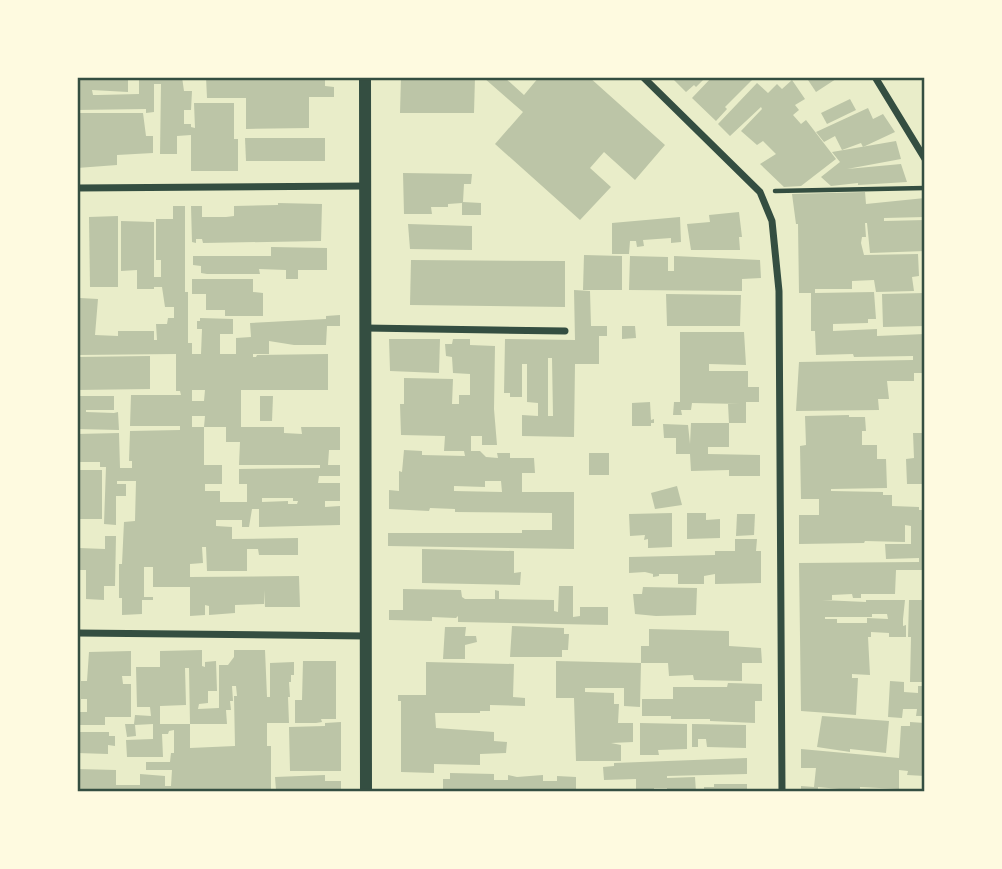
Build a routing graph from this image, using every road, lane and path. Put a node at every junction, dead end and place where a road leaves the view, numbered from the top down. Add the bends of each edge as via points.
1 (365, 77) edge
2 (643, 77) edge
3 (875, 77) edge
4 (925, 159) edge
5 (366, 186) junction
6 (77, 188) edge
7 (925, 188) edge
8 (760, 192) junction
9 (365, 328) junction
10 (565, 331) dead end
11 (77, 634) edge
12 (367, 636) junction
13 (366, 792) edge
14 (782, 792) edge

1 - 5 street
2 - 8 street
3 - 4 street
5 - 6 street
5 - 9 street
7 - 8 path
8 - 14 street via 772,221 779,291
9 - 10 street
9 - 12 street
11 - 12 street
12 - 13 street

